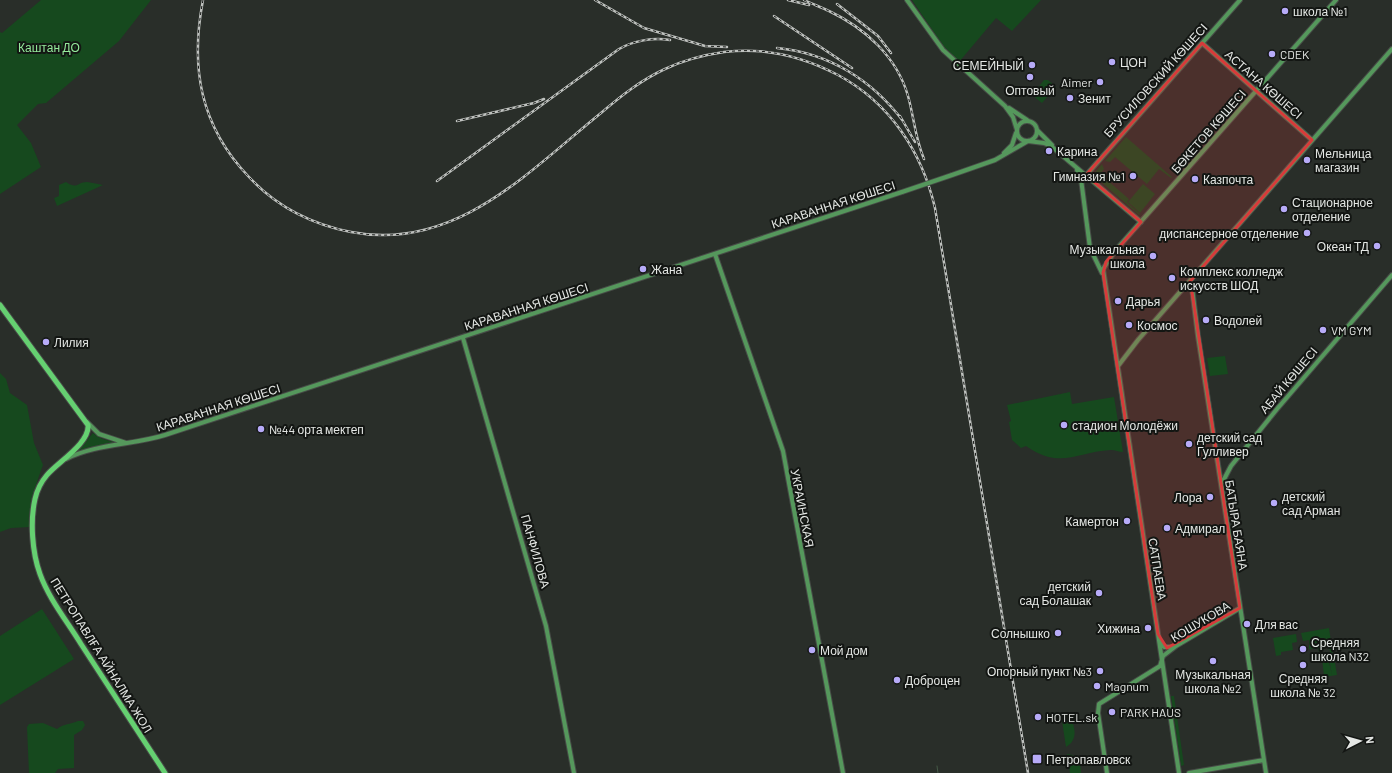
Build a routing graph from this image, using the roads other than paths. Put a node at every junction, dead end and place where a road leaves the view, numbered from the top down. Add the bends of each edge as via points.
1 (907, 0) edge
2 (1240, 0) edge
3 (1336, 0) edge
4 (1202, 43) junction
5 (1392, 49) edge
6 (1256, 91) junction
7 (1006, 106) junction
8 (1029, 120) junction
9 (1016, 130) junction
10 (1037, 130) junction
11 (1312, 140) junction
12 (1028, 141) junction
13 (995, 160) junction
14 (1072, 164) junction
15 (1086, 174) junction
16 (1092, 179) junction
17 (1082, 180) junction
18 (1141, 222) junction
19 (715, 254) junction
20 (1092, 255) junction
21 (1106, 262) junction
22 (1392, 275) edge
23 (1103, 277) junction
24 (1191, 280) junction
25 (1182, 290) junction
26 (1192, 292) junction
27 (0, 305) edge
28 (463, 338) junction
29 (1118, 368) junction
30 (86, 420) junction
31 (128, 444) junction
32 (60, 462) junction
33 (1218, 463) junction
34 (1232, 466) junction
35 (1221, 485) junction
36 (1240, 608) junction
37 (1234, 613) junction
38 (1241, 616) junction
39 (1158, 634) junction
40 (1176, 646) junction
41 (1159, 648) junction
42 (1168, 651) junction
43 (1162, 663) junction
44 (1264, 760) junction
45 (165, 773) edge
46 (574, 773) edge
47 (843, 773) edge
48 (1107, 773) edge
49 (1179, 773) edge
50 (1189, 773) edge
51 (1266, 773) edge

1 - 7 street via 942,50
2 - 4 street, БРУСИЛОВСКИЙ КӨШЕСІ
3 - 6 street, БӨКЕТОВ КӨШЕСІ
4 - 6 street, АСТАНА КӨШЕСІ
4 - 15 street, БРУСИЛОВСКИЙ КӨШЕСІ
5 - 11 street
6 - 11 street, АСТАНА КӨШЕСІ
6 - 18 street, БӨКЕТОВ КӨШЕСІ
7 - 8 street
7 - 9 street via 1013,117
8 - 9 street via 1022,122
8 - 10 street via 1034,123
9 - 12 street via 1019,138
9 - 13 street, КАРАВАННАЯ КӨШЕСІ via 1012,145
10 - 12 street via 1035,137
10 - 15 street
11 - 24 street
12 - 13 street, КАРАВАННАЯ КӨШЕСІ
12 - 14 street via 1049,145
13 - 19 street, КАРАВАННАЯ КӨШЕСІ, bridge
14 - 15 street
14 - 17 street
15 - 16 street
15 - 17 street, БРУСИЛОВСКИЙ КӨШЕСІ
16 - 17 street
16 - 18 street
17 - 20 street
18 - 21 street, БӨКЕТОВ КӨШЕСІ
19 - 28 street, КАРАВАННАЯ КӨШЕСІ
19 - 47 street, УКРАИНСКАЯ via 782,451
20 - 21 street via 1099,262
20 - 23 street
21 - 23 street, БӨКЕТОВ КӨШЕСІ
22 - 34 street, АБАЙ КӨШЕСІ via 1310,369
23 - 29 street, САТПАЕВА
24 - 25 street
24 - 26 street, БАТЫРА БАЯНА
25 - 26 street via 1188,288
25 - 29 street via 1123,357
26 - 33 street, БАТЫРА БАЯНА
27 - 30 highway
28 - 31 street, КАРАВАННАЯ КӨШЕСІ via 145,442
28 - 46 street, ПАНФИЛОВА via 546,626
29 - 39 street, САТПАЕВА
30 - 31 street via 101,435
30 - 32 highway, ПЕТРОПАВЛҒА АЙНАЛМА ЖОЛ via 89,427 86,436
31 - 32 street, КАРАВАННАЯ КӨШЕСІ via 78,454
32 - 45 highway, ПЕТРОПАВЛҒА АЙНАЛМА ЖОЛ via 42,480 35,499 34,544 39,573 56,604
33 - 34 street via 1222,469
33 - 35 street, БАТЫРА БАЯНА
34 - 35 street, АБАЙ КӨШЕСІ
35 - 36 street, БАТЫРА БАЯНА
36 - 37 street, КОШУКОВА
36 - 38 street, БАТЫРА БАЯНА
37 - 38 street via 1239,612
37 - 40 street, КОШУКОВА
38 - 44 street, БАТЫРА БАЯНА
39 - 40 street via 1164,647
39 - 41 street, САТПАЕВА
40 - 42 street, КОШУКОВА
41 - 42 street via 1162,652
41 - 43 street, САТПАЕВА
42 - 43 street, КОШУКОВА
43 - 48 street, КОШУКОВА via 1118,694 1101,702 1097,708
43 - 49 street, САТПАЕВА
44 - 50 street
44 - 51 street, БАТЫРА БАЯНА

